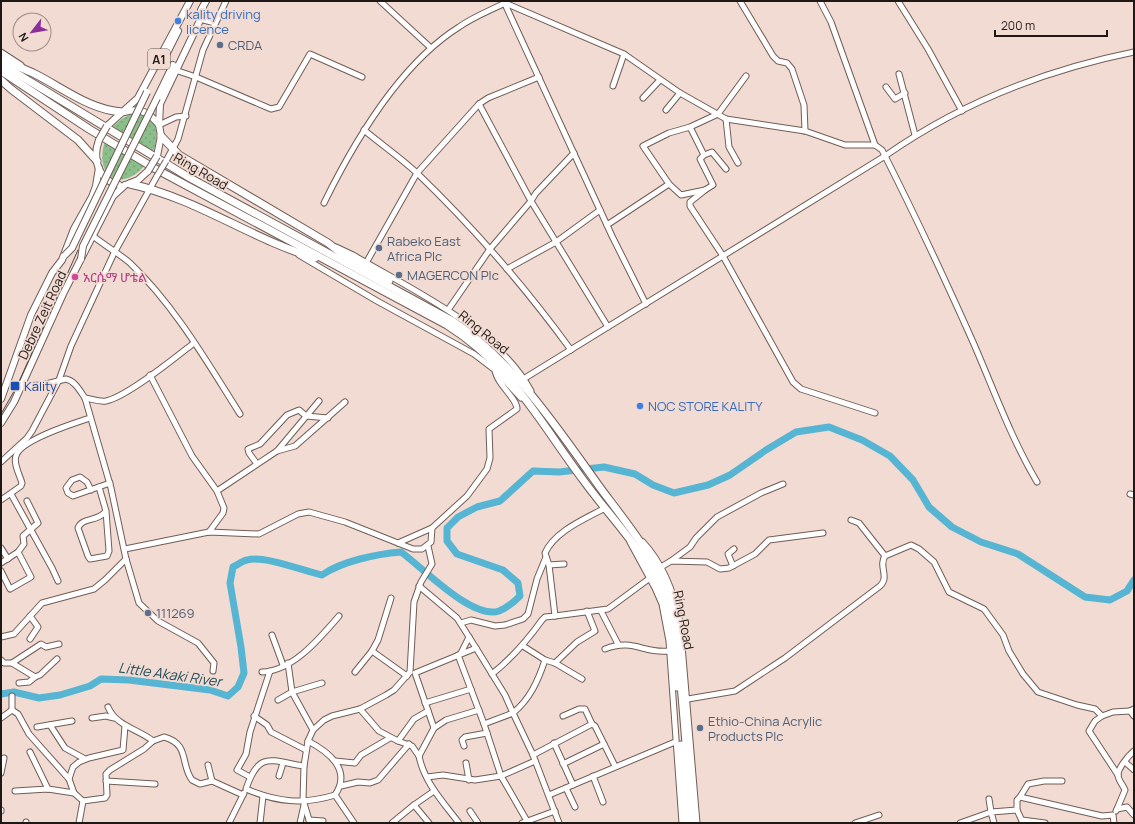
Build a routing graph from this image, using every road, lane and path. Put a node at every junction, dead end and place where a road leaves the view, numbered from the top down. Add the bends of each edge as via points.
1 (191, 1) edge
2 (226, 1) edge
3 (740, 1) edge
4 (820, 1) edge
5 (898, 1) edge
6 (383, 2) edge
7 (504, 2) edge
8 (204, 4) edge
9 (200, 19) junction
10 (215, 23) junction
11 (431, 48) junction
12 (1, 52) edge
13 (1134, 52) edge
14 (624, 54) junction
15 (1, 59) edge
16 (1, 64) edge
17 (175, 70) junction
18 (1, 71) edge
19 (35, 74) junction
20 (899, 74) dead end
21 (539, 76) junction
22 (746, 76) dead end
23 (196, 77) junction
24 (362, 77) dead end
25 (1, 80) edge
26 (660, 80) junction
27 (1, 83) edge
28 (613, 86) dead end
29 (886, 86) dead end
30 (11, 90) junction
31 (680, 93) junction
32 (905, 93) junction
33 (643, 98) dead end
34 (479, 104) junction
35 (666, 110) dead end
36 (962, 111) junction
37 (122, 112) junction
38 (718, 114) junction
39 (186, 116) junction
40 (726, 119) junction
41 (159, 125) junction
42 (690, 128) junction
43 (364, 130) junction
44 (805, 131) junction
45 (915, 135) junction
46 (161, 136) junction
47 (875, 145) junction
48 (172, 150) junction
49 (574, 153) junction
50 (704, 155) junction
51 (885, 156) junction
52 (738, 163) dead end
53 (98, 165) junction
54 (726, 168) dead end
55 (417, 173) junction
56 (127, 184) junction
57 (668, 184) junction
58 (150, 188) junction
59 (705, 190) junction
60 (531, 201) junction
61 (324, 204) dead end
62 (600, 210) junction
63 (607, 225) junction
64 (93, 236) junction
65 (556, 242) junction
66 (328, 243) junction
67 (490, 249) junction
68 (291, 250) junction
69 (114, 253) junction
70 (64, 256) junction
71 (723, 256) junction
72 (81, 259) junction
73 (329, 262) junction
74 (366, 262) junction
75 (507, 269) junction
76 (417, 301) junction
77 (646, 304) junction
78 (448, 310) junction
79 (608, 327) junction
80 (194, 343) junction
81 (571, 350) junction
82 (495, 370) junction
83 (150, 375) junction
84 (525, 378) junction
85 (59, 380) junction
86 (22, 386) junction
87 (85, 398) junction
88 (1, 399) edge
89 (319, 401) dead end
90 (345, 402) dead end
91 (536, 408) junction
92 (875, 412) dead end
93 (240, 414) dead end
94 (306, 416) junction
95 (90, 418) junction
96 (328, 418) junction
97 (1, 423) edge
98 (27, 438) junction
99 (34, 439) junction
100 (277, 451) junction
101 (1, 462) edge
102 (257, 464) junction
103 (1037, 482) dead end
104 (110, 483) junction
105 (783, 484) dead end
106 (99, 487) junction
107 (91, 490) junction
108 (217, 491) junction
109 (11, 494) junction
110 (1, 500) edge
111 (27, 501) dead end
112 (605, 508) junction
113 (106, 512) junction
114 (850, 520) dead end
115 (432, 528) junction
116 (31, 530) junction
117 (209, 532) junction
118 (823, 533) dead end
119 (631, 536) junction
120 (398, 543) junction
121 (428, 546) junction
122 (1, 548) edge
123 (125, 549) junction
124 (734, 549) dead end
125 (18, 552) junction
126 (885, 556) junction
127 (546, 558) junction
128 (126, 559) junction
129 (8, 560) junction
130 (671, 561) junction
131 (1, 563) edge
132 (564, 564) dead end
133 (549, 565) junction
134 (733, 566) junction
135 (662, 567) junction
136 (1, 570) edge
137 (650, 578) junction
138 (58, 581) dead end
139 (419, 586) junction
140 (390, 598) dead end
141 (587, 610) junction
142 (601, 611) junction
143 (30, 616) junction
144 (339, 616) dead end
145 (554, 616) junction
146 (461, 623) junction
147 (272, 634) dead end
148 (1, 638) edge
149 (469, 638) junction
150 (30, 639) dead end
151 (59, 644) dead end
152 (618, 644) junction
153 (523, 646) junction
154 (476, 648) junction
155 (605, 649) dead end
156 (372, 651) junction
157 (669, 651) junction
158 (459, 654) junction
159 (57, 659) dead end
160 (1, 660) edge
161 (545, 660) junction
162 (12, 663) junction
163 (555, 663) junction
164 (286, 664) junction
165 (213, 671) dead end
166 (262, 672) dead end
167 (270, 672) junction
168 (355, 672) dead end
169 (411, 674) junction
170 (492, 674) junction
171 (35, 677) junction
172 (582, 680) dead end
173 (322, 682) dead end
174 (19, 683) dead end
175 (471, 689) junction
176 (292, 692) junction
177 (12, 696) dead end
178 (688, 699) junction
179 (278, 700) dead end
180 (425, 703) junction
181 (108, 707) dead end
182 (360, 709) junction
183 (12, 710) junction
184 (479, 710) junction
185 (1132, 710) edge
186 (428, 711) junction
187 (513, 713) junction
188 (254, 716) junction
189 (563, 716) dead end
190 (1102, 716) junction
191 (1134, 716) edge
192 (1, 718) edge
193 (92, 718) dead end
194 (114, 718) junction
195 (72, 721) dead end
196 (484, 724) junction
197 (592, 724) junction
198 (50, 725) junction
199 (125, 726) junction
200 (37, 727) dead end
201 (434, 728) junction
202 (313, 730) junction
203 (487, 733) junction
204 (390, 738) junction
205 (153, 741) junction
206 (308, 741) junction
207 (398, 741) junction
208 (675, 742) junction
209 (554, 743) junction
210 (409, 744) junction
211 (604, 744) junction
212 (464, 746) dead end
213 (306, 750) junction
214 (1134, 751) edge
215 (30, 752) dead end
216 (533, 755) junction
217 (419, 756) junction
218 (4, 758) dead end
219 (85, 759) junction
220 (335, 761) junction
221 (535, 761) junction
222 (1125, 762) junction
223 (283, 763) junction
224 (466, 763) dead end
225 (564, 764) junction
226 (208, 765) dead end
227 (304, 766) junction
228 (615, 766) junction
229 (1134, 770) edge
230 (1, 773) edge
231 (1118, 775) junction
232 (279, 776) dead end
233 (501, 776) junction
234 (593, 776) junction
235 (250, 777) junction
236 (427, 777) junction
237 (69, 779) junction
238 (469, 780) junction
239 (106, 781) junction
240 (212, 781) junction
241 (1062, 782) dead end
242 (155, 784) dead end
243 (573, 785) junction
244 (341, 786) junction
245 (566, 788) junction
246 (48, 789) junction
247 (246, 789) junction
248 (434, 790) junction
249 (15, 791) dead end
250 (74, 792) junction
251 (243, 795) junction
252 (335, 795) junction
253 (549, 795) junction
254 (263, 796) junction
255 (1020, 797) junction
256 (989, 799) dead end
257 (83, 801) junction
258 (603, 802) dead end
259 (304, 803) junction
260 (414, 805) junction
261 (575, 806) dead end
262 (1117, 809) junction
263 (1017, 810) junction
264 (470, 811) dead end
265 (555, 811) junction
266 (991, 812) junction
267 (879, 814) dead end
268 (1113, 815) junction
269 (1134, 815) edge
270 (323, 821) dead end
271 (1022, 821) edge
272 (309, 822) edge
273 (524, 822) edge
274 (859, 822) edge
275 (79, 823) edge
276 (229, 823) edge
277 (260, 823) edge
278 (300, 823) edge
279 (354, 823) edge
280 (392, 823) edge
281 (429, 823) edge
282 (459, 823) edge
283 (478, 823) edge
284 (559, 823) edge
285 (682, 823) edge
286 (687, 823) edge
287 (692, 823) edge
288 (697, 823) edge
289 (962, 823) edge
290 (994, 823) edge
291 (1045, 823) edge
292 (1114, 823) edge

1 - 37 main road, A1 via 143,90
1 - 70 main road, bridge via 72,248
2 - 10 street
3 - 44 street via 773,56 778,61 787,63 792,69 804,105
4 - 47 street via 831,22
5 - 36 street
6 - 11 street
7 - 11 street via 458,27
7 - 14 street
7 - 21 street
8 - 9 main road, A1
8 - 72 main road, bridge via 83,246
9 - 10 street
9 - 17 main road, A1
10 - 23 street via 203,50
11 - 43 street via 411,69
12 - 19 street
13 - 36 street via 1068,68 1018,86
14 - 26 street
14 - 28 street
15 - 19 highway
16 - 76 highway, Ring Road via 190,178
17 - 23 street
17 - 41 main road, A1 via 160,104
18 - 73 highway, Ring Road via 154,168
19 - 37 highway via 95,106 111,112
20 - 32 street
21 - 34 street
21 - 49 street
22 - 38 street
23 - 24 street via 271,110 279,107 310,54
23 - 39 street
25 - 30 highway
26 - 31 street
26 - 33 street
27 - 30 street
29 - 32 street via 895,99
30 - 53 highway via 78,140
31 - 35 street
31 - 38 street
32 - 45 street
34 - 55 street
34 - 60 street
36 - 45 street
37 - 41 main road via 144,111
37 - 53 main road, A1, bridge via 107,126 99,140
38 - 40 street
38 - 42 street
39 - 41 street
39 - 48 street
40 - 44 street
40 - 52 street via 729,147
41 - 46 main road, A1
42 - 50 street
42 - 57 street via 669,134 642,147
43 - 55 street
43 - 61 street
44 - 47 street via 846,144
45 - 51 street
46 - 48 highway
46 - 56 main road, A1, bridge via 157,156 148,171
47 - 51 street
48 - 58 street, bridge
48 - 66 highway
49 - 60 street
49 - 62 street
50 - 54 street via 712,152
50 - 59 street via 700,159 713,185
51 - 71 street
51 - 103 street via 955,301 1018,450
53 - 56 main road via 104,178 110,182
53 - 70 main road via 96,186 74,229
55 - 67 street
55 - 74 street
56 - 58 highway
56 - 64 main road via 113,196
57 - 59 street via 681,195
57 - 63 street
58 - 68 highway
58 - 69 street
59 - 71 street via 690,202 690,206
60 - 65 street
60 - 67 street
62 - 63 street
62 - 65 street
63 - 77 street
64 - 69 street
64 - 72 main road
65 - 75 street
65 - 79 street
66 - 74 street
66 - 76 highway
67 - 75 street
67 - 78 street
68 - 73 highway
68 - 82 street via 377,301 461,346
69 - 80 street via 128,262 147,281
69 - 85 street via 71,346
70 - 88 main road, Debre Zeit Road via 52,273 31,315
71 - 77 street
71 - 92 street via 797,386
72 - 86 main road, Debre Zeit Road
73 - 91 highway, Ring Road via 463,335 506,373
74 - 78 street
75 - 81 street via 546,315
76 - 91 highway, Ring Road via 451,320 480,341 510,369
77 - 79 street
78 - 84 street via 495,346
79 - 81 street
80 - 83 street
80 - 93 street
81 - 84 street
82 - 91 street
82 - 115 street via 498,381 518,409 489,429 490,458 487,469 467,496
83 - 87 street via 132,388 106,401
83 - 108 street via 192,456
84 - 91 street
85 - 86 street via 42,385
85 - 87 street via 70,380
85 - 98 street
86 - 97 main road, Debre Zeit Road
87 - 95 street
89 - 94 street
90 - 96 street
91 - 112 highway, Ring Road via 568,459
91 - 119 highway, Ring Road via 592,476
94 - 96 street
94 - 100 street
94 - 102 street via 303,411 296,410 275,426 260,444 248,449
95 - 99 street
95 - 104 street
96 - 100 street via 295,446
98 - 99 street
98 - 101 street
99 - 109 street via 17,452 15,457 22,483
100 - 102 street
102 - 108 street
104 - 106 street
104 - 123 street
105 - 130 street via 761,492 717,517 690,547
106 - 107 street
106 - 113 street
107 - 107 street via 73,496 66,488 72,480 80,477 87,482
108 - 117 street via 224,511
109 - 110 street
109 - 116 street
111 - 116 street via 38,520 38,526
112 - 119 highway, Ring Road
112 - 127 street via 562,533 547,549
113 - 113 street via 109,554 90,558 79,525 102,517
114 - 126 street via 859,523
115 - 120 street
115 - 121 street via 431,542
116 - 125 street via 23,536 24,544
116 - 138 street
117 - 120 street via 259,534 298,514 309,512 345,522
117 - 123 street
118 - 134 street via 769,540 755,554
119 - 135 street via 649,548
119 - 137 street
119 - 286 highway, Ring Road via 655,578 666,604 672,635
119 - 287 highway, Ring Road via 665,584 673,612 677,631
120 - 121 street via 418,550
121 - 139 street via 432,564
122 - 129 street
123 - 128 street
124 - 134 street via 728,554
125 - 129 street
125 - 136 street via 30,578 10,589
126 - 178 street via 885,580 880,586 785,658 735,691
126 - 190 street via 911,545 919,549 934,562 949,592 984,609 1002,635 1023,674 1038,692 1077,706 1095,709
127 - 133 street
127 - 146 street via 537,579 528,614 523,619 495,626 471,620
128 - 143 street via 94,589 46,602
128 - 165 street via 139,603 158,621 198,643 214,663
129 - 131 street
130 - 134 street via 707,562 720,568
130 - 135 street
132 - 133 street
133 - 145 street
135 - 178 street via 672,589 680,622
137 - 142 street via 623,600
137 - 157 street via 662,604
139 - 146 street
139 - 169 street via 414,602
140 - 156 street
141 - 142 street
141 - 145 street
141 - 163 street via 595,631 577,642
142 - 152 street
143 - 148 street via 14,634
143 - 150 street via 38,625
144 - 164 street via 300,657
145 - 153 street via 545,617
146 - 149 street
147 - 164 street
149 - 154 street
149 - 158 street
151 - 162 street via 47,647 41,644
152 - 155 street
152 - 157 street
153 - 161 street
153 - 170 street
154 - 158 street
154 - 170 street
156 - 168 street
156 - 169 street
157 - 208 street
158 - 169 street
158 - 175 street
159 - 171 street
160 - 162 street via 4,663
161 - 163 street
161 - 187 street via 536,685 523,705
162 - 171 street
163 - 172 street
164 - 167 street
164 - 176 street
166 - 167 street
167 - 188 street
169 - 180 street
169 - 182 street via 394,690
170 - 187 street
171 - 174 street via 29,682
173 - 176 street
175 - 180 street
175 - 184 street
176 - 179 street
176 - 202 street
177 - 183 street
178 - 288 street
180 - 186 street
181 - 194 street
182 - 202 street via 327,718
182 - 204 street via 371,724
183 - 192 street
183 - 237 street via 18,714 29,734
184 - 196 street
184 - 201 street via 446,720
185 - 190 street
185 - 191 street
186 - 201 street
186 - 207 street via 414,719
187 - 196 street
187 - 216 street
188 - 213 street via 267,725 270,732
188 - 235 street via 247,751 237,770
189 - 197 street via 585,709
190 - 231 street via 1095,721 1089,731
193 - 194 street
194 - 199 street
195 - 198 street
196 - 203 street
197 - 209 street
197 - 211 street
198 - 200 street
198 - 219 street via 65,748
199 - 205 street via 143,733
199 - 219 street via 123,750
201 - 217 street
202 - 206 street
203 - 212 street via 465,737 462,740
203 - 233 street
204 - 207 street
204 - 220 street via 361,754 355,763
205 - 239 street via 110,770 106,774
205 - 240 street via 164,737 175,741 183,753 192,780 200,784
206 - 213 street
206 - 220 street
207 - 210 street
208 - 228 street
208 - 285 street
209 - 216 street
209 - 225 street
210 - 217 street via 415,748
210 - 244 street via 378,780
211 - 225 street
211 - 228 street
213 - 227 street
214 - 222 street
215 - 246 street
216 - 221 street
217 - 236 street
218 - 230 street
219 - 237 street via 73,767
220 - 244 street via 341,771
221 - 233 street
221 - 253 street
222 - 229 street
222 - 231 street
223 - 227 street
223 - 232 street
223 - 235 street via 271,759 264,761 256,767
224 - 238 street
225 - 243 street
226 - 240 street
227 - 259 street
228 - 234 street
231 - 262 street via 1125,790
233 - 238 street
233 - 273 street
234 - 243 street
234 - 258 street
235 - 247 street
236 - 238 street via 444,775
236 - 248 street
237 - 250 street
239 - 242 street
239 - 257 street via 108,795 105,798
240 - 251 street
241 - 255 street via 1044,781 1028,784
243 - 245 street
244 - 252 street
245 - 253 street
245 - 261 street
246 - 249 street
246 - 250 street
247 - 251 street
247 - 254 street
248 - 260 street
248 - 282 street
250 - 257 street
251 - 276 street
252 - 259 street
252 - 279 street
253 - 265 street
254 - 259 street via 279,801
254 - 277 street
255 - 263 street via 1017,800
255 - 268 street via 1102,816
256 - 266 street
257 - 275 street
259 - 272 street
259 - 278 street
260 - 280 street
260 - 281 street
262 - 268 street
262 - 269 street via 1127,807
263 - 266 street
263 - 271 street
264 - 283 street
265 - 273 street
265 - 284 street
266 - 289 street
266 - 290 street
267 - 274 street
268 - 292 street
270 - 272 street
271 - 291 street

